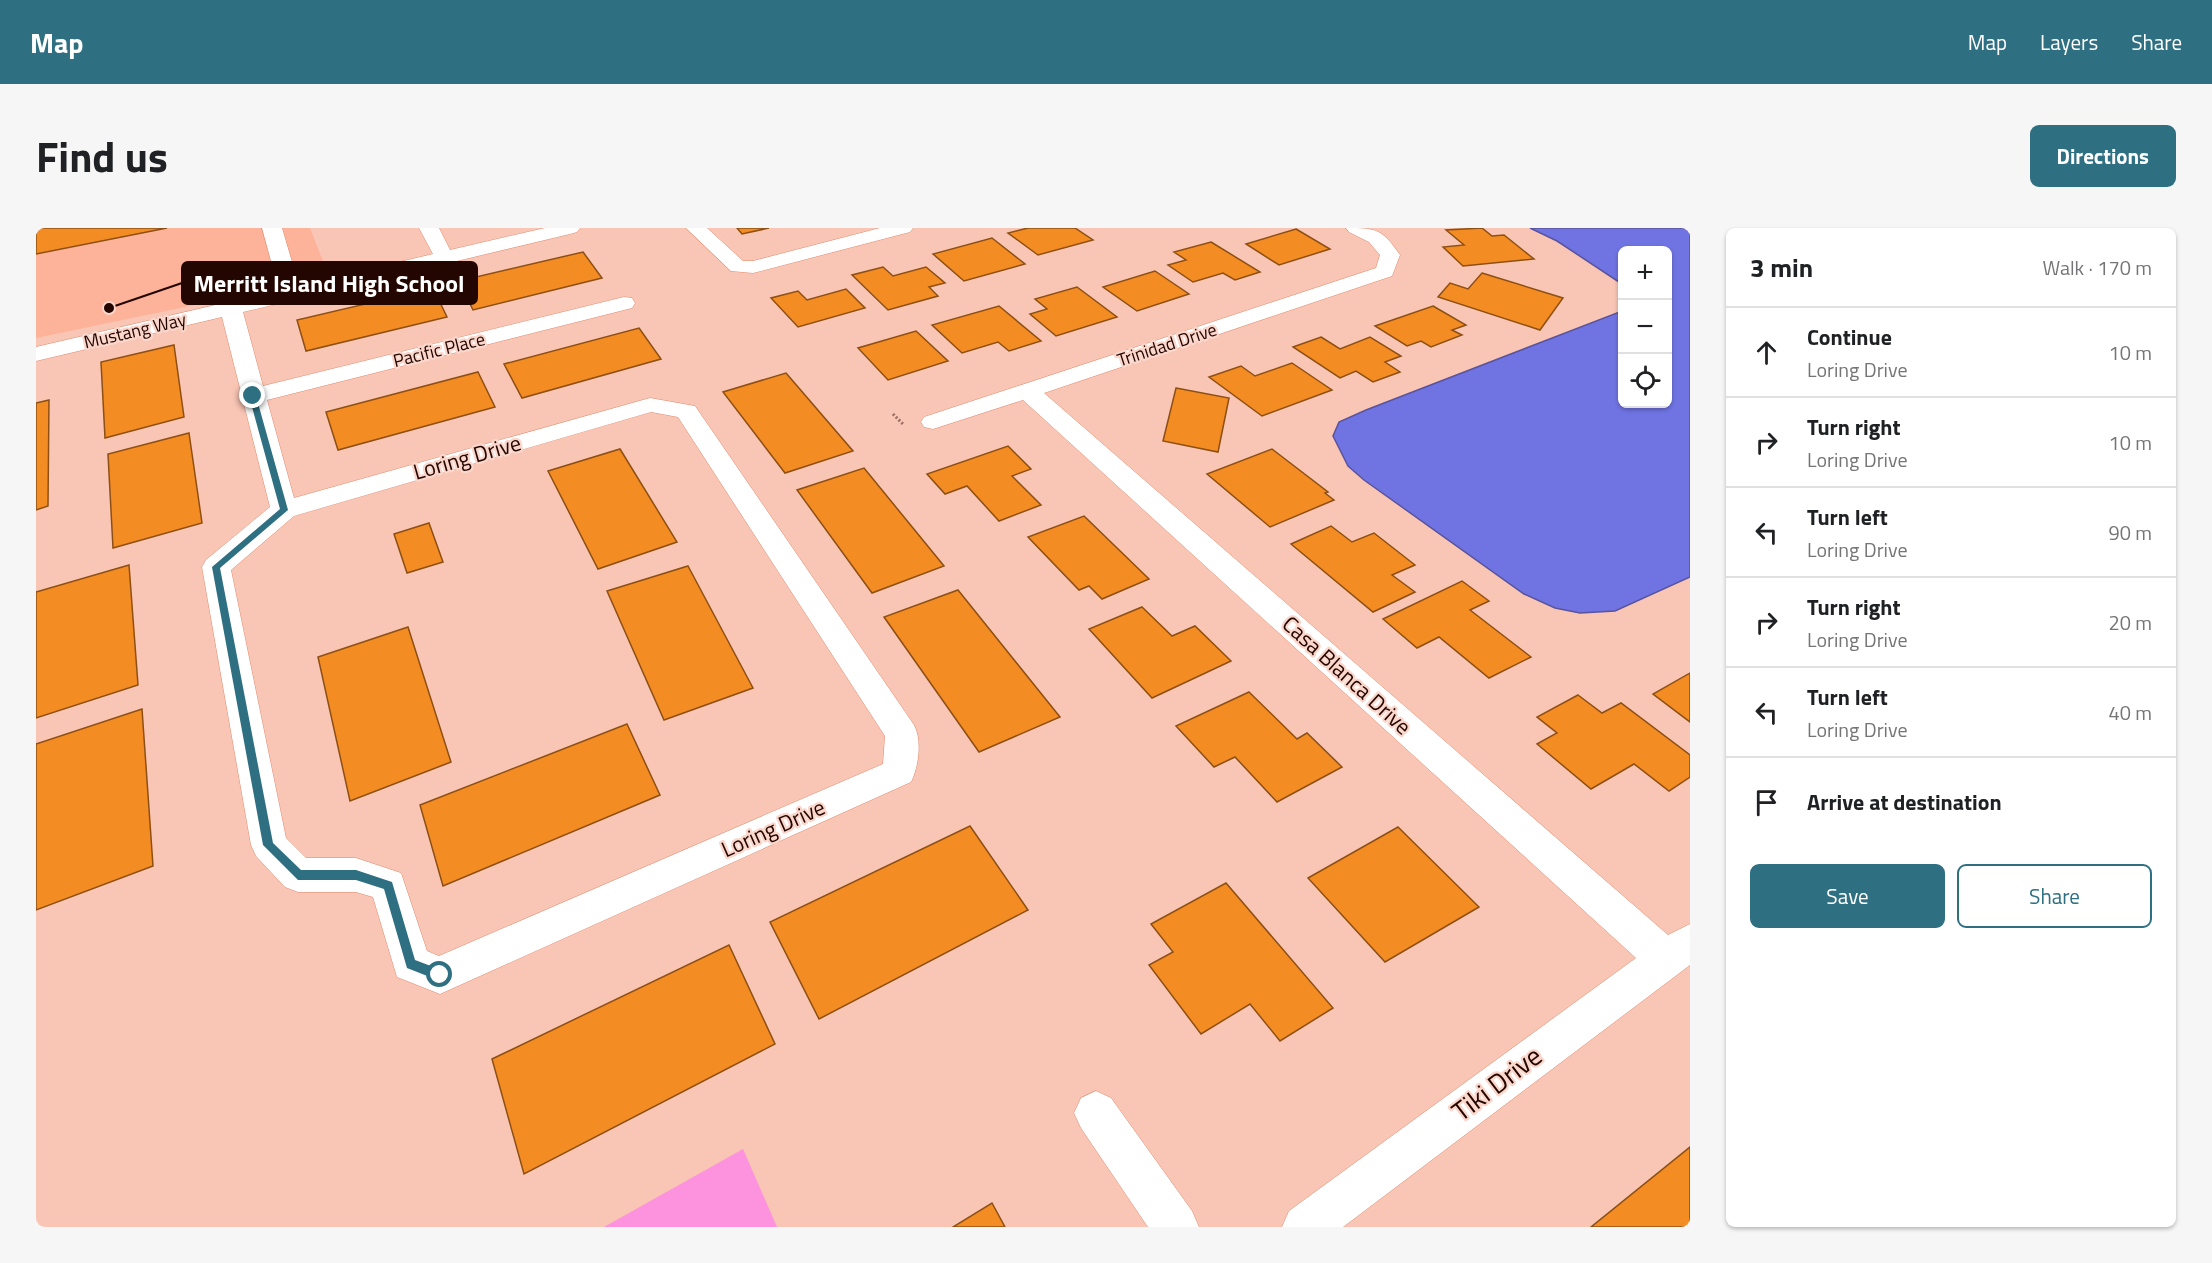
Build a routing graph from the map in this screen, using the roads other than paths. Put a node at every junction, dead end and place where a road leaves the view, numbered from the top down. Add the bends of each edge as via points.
1 (272, 228) edge
2 (429, 228) edge
3 (570, 228) edge
4 (696, 228) edge
5 (903, 228) edge
6 (1356, 228) edge
7 (444, 257) junction
8 (291, 294) junction
9 (624, 303) dead end
10 (231, 309) junction
11 (36, 354) edge
12 (1027, 391) junction
13 (253, 396) junction
14 (933, 422) dead end
15 (284, 510) junction
16 (1678, 950) edge
17 (1096, 1113) dead end
18 (1176, 1227) edge
19 (1305, 1227) edge

1 - 8 street
2 - 7 street
3 - 7 street, Mustang Way
4 - 5 street via 738,267 753,267
6 - 12 street, Trinidad Drive via 1376,238 1390,255 1384,272
7 - 8 street, Mustang Way
8 - 10 street, Mustang Way
9 - 13 street, Pacific Place
10 - 11 street, Mustang Way
10 - 13 street
12 - 14 street, Trinidad Drive
12 - 16 street, Casa Blanca Drive
13 - 15 street
15 - 15 street, Loring Drive via 216,567 268,845 298,875 356,875 388,885 411,964 440,975 899,772 902,734 686,411 650,405
16 - 19 street, Tiki Drive
17 - 18 street

